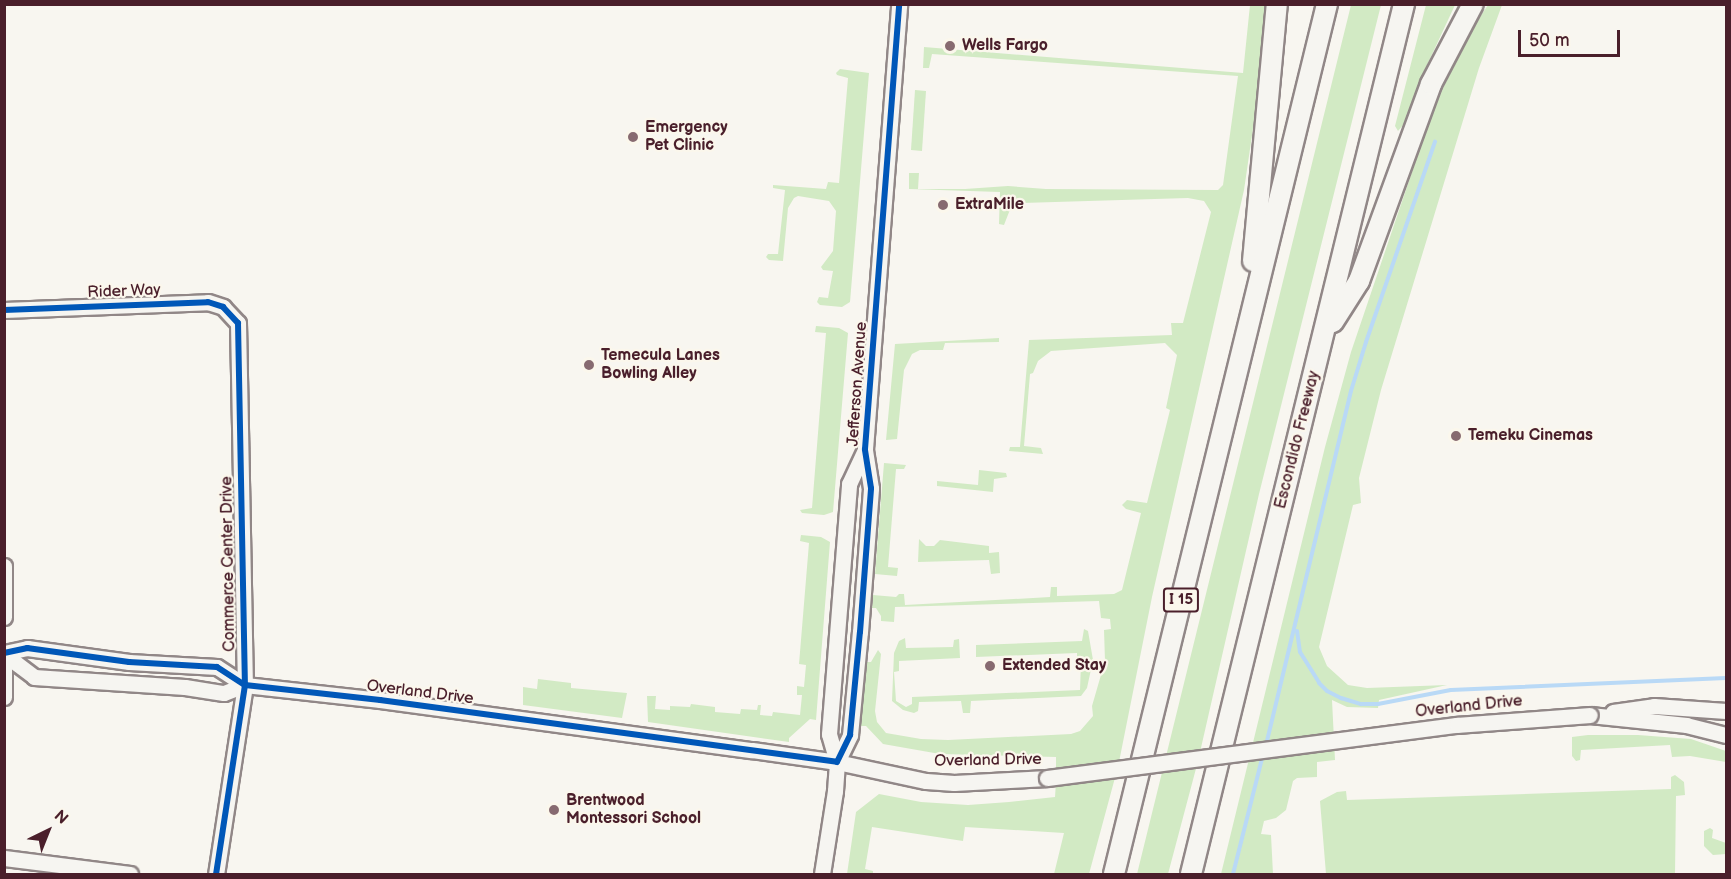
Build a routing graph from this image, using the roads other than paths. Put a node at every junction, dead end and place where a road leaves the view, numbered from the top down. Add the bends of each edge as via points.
1 (899, 4) edge
2 (1277, 4) edge
3 (1327, 4) edge
4 (1404, 4) edge
5 (1473, 4) edge
6 (4, 310) edge
7 (238, 323) joint
8 (1247, 326) junction
9 (1323, 340) junction
10 (865, 449) junction
11 (4, 566) edge
12 (4, 617) edge
13 (4, 654) edge
14 (4, 669) edge
15 (246, 686) junction
16 (4, 697) edge
17 (1726, 711) edge
18 (1590, 715) junction
19 (1726, 735) edge
20 (837, 762) junction
21 (4, 858) edge
22 (130, 874) edge
23 (216, 874) edge
24 (822, 874) edge
25 (1114, 874) edge
26 (1191, 874) edge

1 - 10 main road, Jefferson Avenue
2 - 8 highway
3 - 8 highway, I 15
4 - 9 highway, Escondido Freeway
5 - 9 highway via 1431,84 1359,280
6 - 7 main road, Rider Way via 207,302 223,307
7 - 15 main road, Commerce Center Drive
8 - 25 highway, I 15
9 - 26 highway, Escondido Freeway
10 - 20 main road, Jefferson Avenue via 871,488 860,632 850,735
10 - 20 main road, Jefferson Avenue via 849,484 829,734
11 - 12 main road
13 - 15 main road, Overland Drive via 27,648 129,662 217,667
13 - 15 main road, Overland Drive via 34,677 224,693
14 - 16 main road
15 - 20 main road, Overland Drive via 380,700
15 - 23 main road, Commerce Center Drive
17 - 18 main road, Overland Drive via 1654,706
18 - 19 main road, Overland Drive via 1686,725
18 - 20 main road, Overland Drive, bridge via 1457,725 1047,778 926,781
20 - 24 main road, Jefferson Avenue
21 - 22 main road

